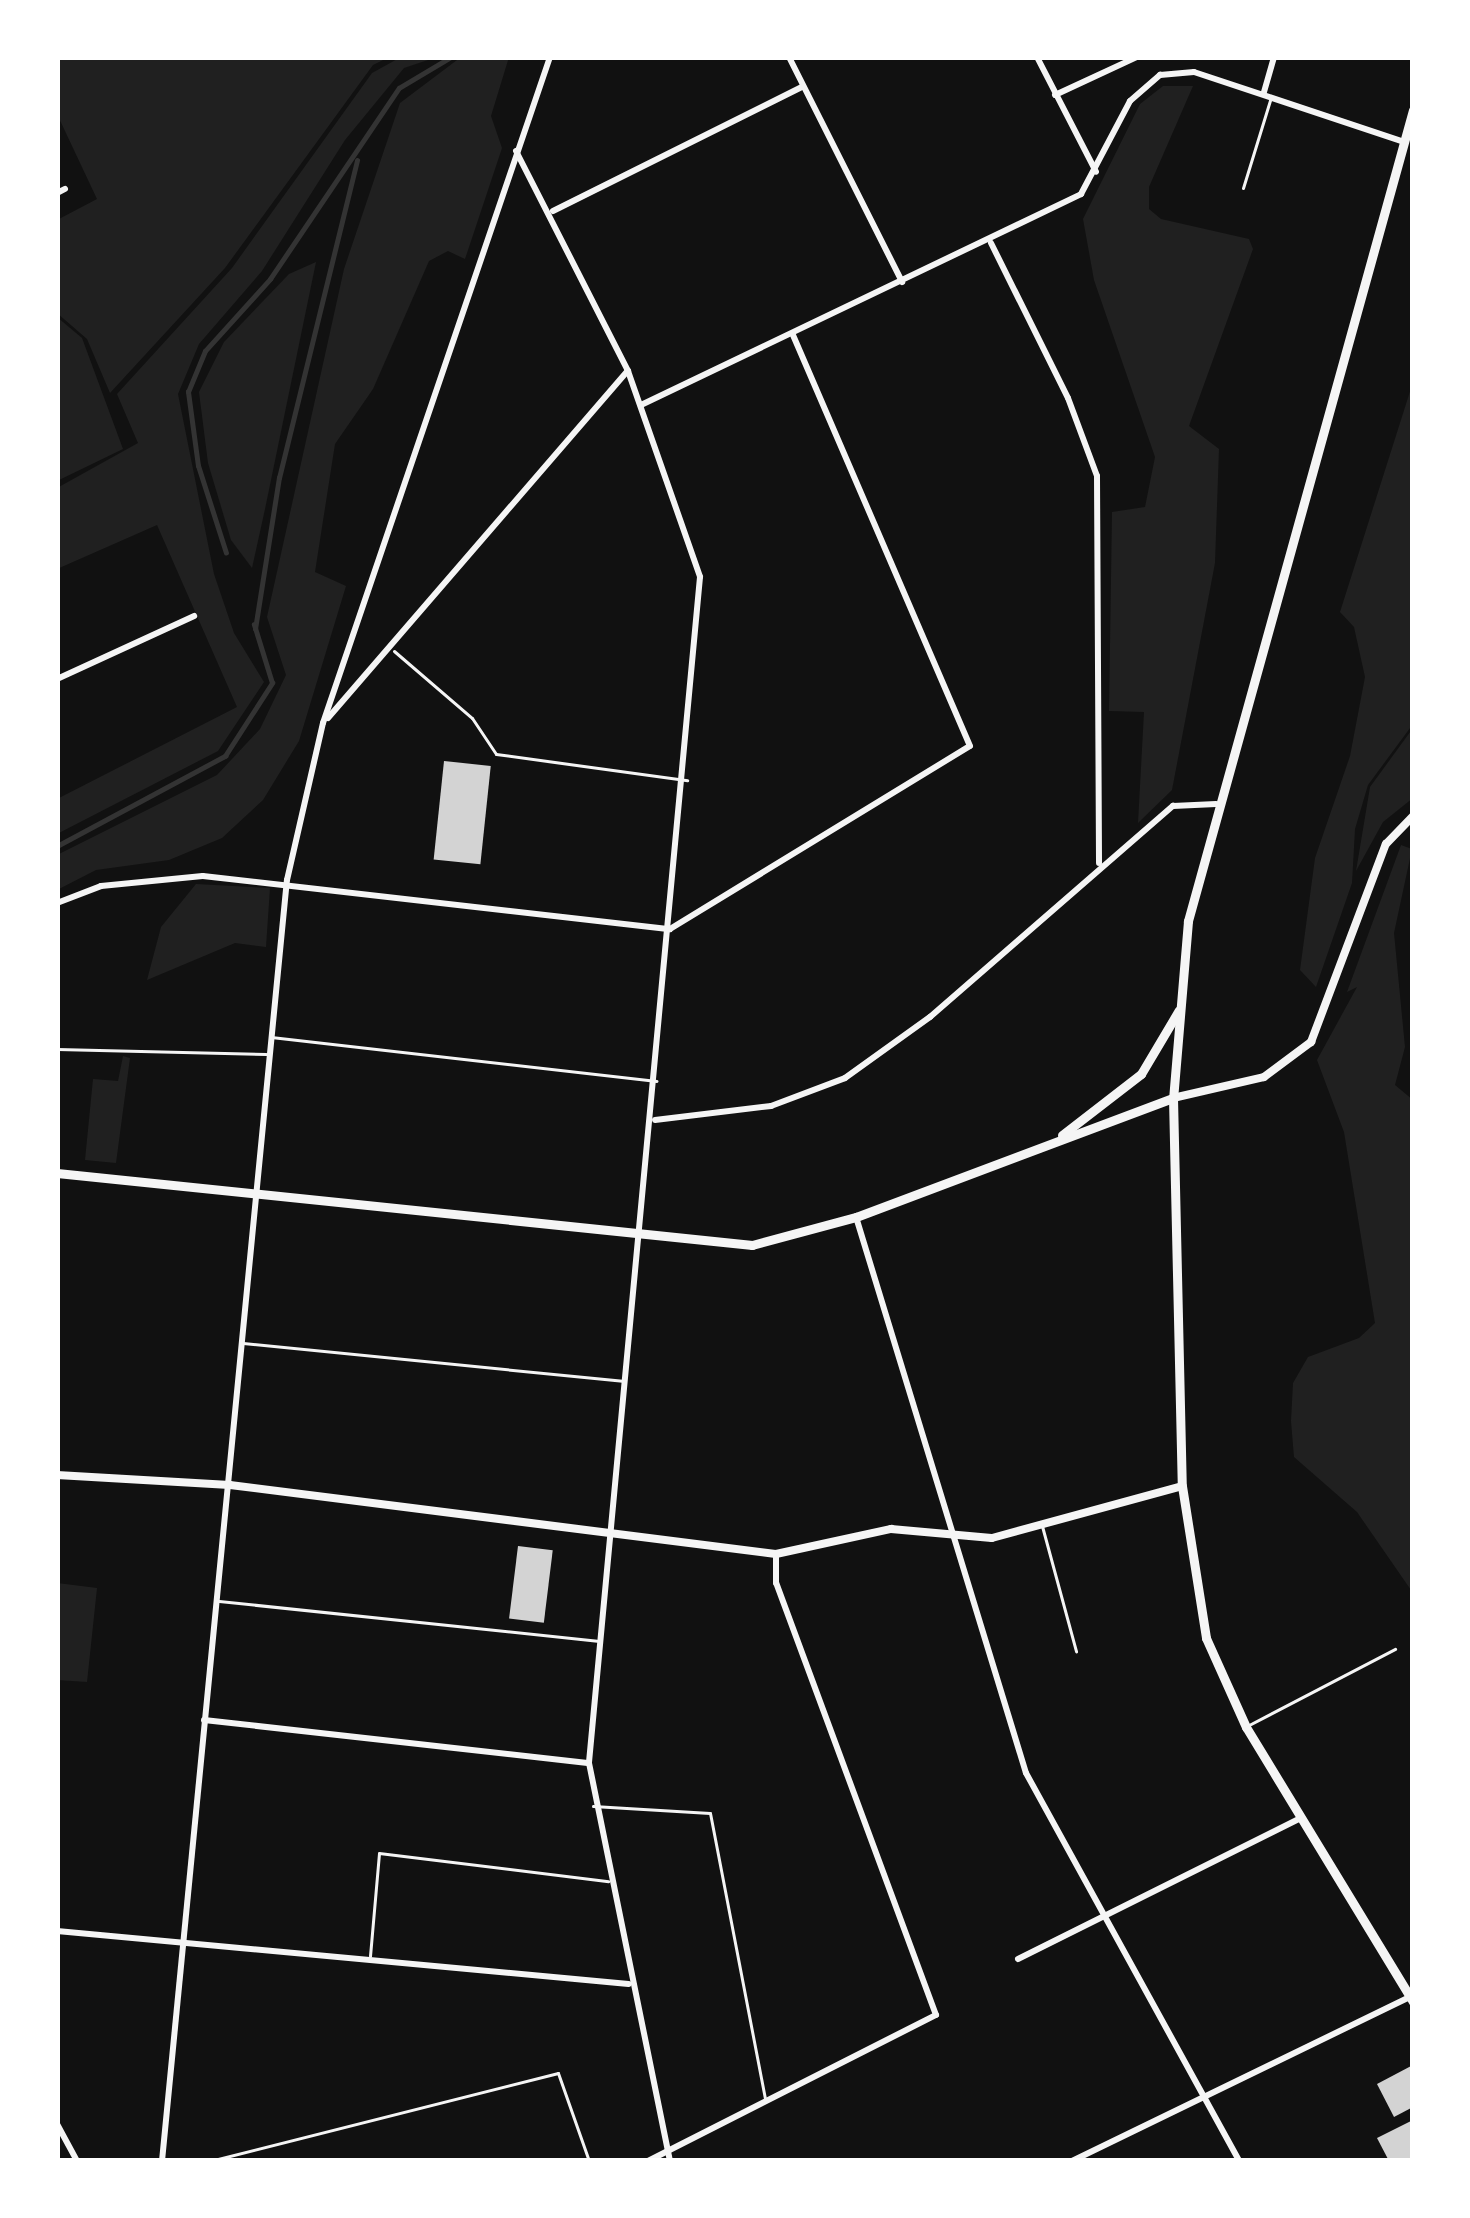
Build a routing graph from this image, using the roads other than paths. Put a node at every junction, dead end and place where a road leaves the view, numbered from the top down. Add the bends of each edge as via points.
1 (550, 57) edge
2 (789, 57) edge
3 (1037, 57) edge
4 (1137, 57) edge
5 (1274, 57) edge
6 (802, 87) junction
7 (1268, 93) junction
8 (1055, 95) junction
9 (1413, 110) edge
10 (1405, 142) junction
11 (517, 151) junction
12 (1096, 172) junction
13 (1243, 188) dead end
14 (553, 211) junction
15 (990, 242) junction
16 (902, 282) junction
17 (793, 335) junction
18 (628, 371) junction
19 (641, 405) junction
20 (194, 616) dead end
21 (394, 651) junction
22 (57, 679) edge
23 (323, 723) junction
24 (687, 780) junction
25 (1216, 804) junction
26 (1413, 816) edge
27 (1099, 863) junction
28 (287, 880) junction
29 (57, 903) edge
30 (670, 929) junction
31 (1179, 1010) junction
32 (270, 1037) junction
33 (57, 1049) edge
34 (268, 1054) junction
35 (656, 1081) junction
36 (1173, 1098) junction
37 (654, 1120) junction
38 (1056, 1140) junction
39 (57, 1173) edge
40 (260, 1193) junction
41 (856, 1217) junction
42 (641, 1234) junction
43 (242, 1343) junction
44 (624, 1381) junction
45 (57, 1475) edge
46 (230, 1485) junction
47 (1182, 1486) junction
48 (1042, 1525) junction
49 (613, 1531) junction
50 (950, 1535) junction
51 (776, 1554) junction
52 (217, 1601) junction
53 (602, 1641) junction
54 (1395, 1649) dead end
55 (1076, 1651) dead end
56 (204, 1720) junction
57 (1246, 1727) junction
58 (589, 1763) junction
59 (592, 1805) junction
60 (1301, 1818) junction
61 (608, 1881) junction
62 (1107, 1912) junction
63 (57, 1931) edge
64 (186, 1940) junction
65 (1018, 1959) dead end
66 (369, 1961) junction
67 (628, 1984) junction
68 (1411, 2000) edge
69 (1207, 2095) junction
70 (765, 2100) junction
71 (57, 2123) edge
72 (668, 2157) edge
73 (77, 2161) edge
74 (162, 2161) edge
75 (210, 2161) edge
76 (589, 2161) edge
77 (648, 2161) edge
78 (1072, 2161) edge
79 (1239, 2161) edge

1 - 11 street
2 - 6 street
3 - 8 street
4 - 8 street
5 - 7 street
6 - 14 street
6 - 16 street
7 - 10 street
7 - 12 street via 1194,72 1160,75 1130,101
7 - 13 lane
8 - 12 street
9 - 10 main road
10 - 25 main road
11 - 14 street
11 - 23 street
12 - 15 street via 1082,194
14 - 18 street
15 - 16 street
15 - 27 street via 1068,398 1097,476
16 - 17 street
17 - 19 street
17 - 30 street via 970,746
18 - 19 street
18 - 21 street
19 - 24 street via 700,577
20 - 22 street
21 - 23 street
21 - 24 lane via 472,718 496,754
23 - 28 street
24 - 30 street
25 - 27 street via 1172,806
25 - 31 main road via 1188,921
26 - 36 street via 1386,844 1311,1042 1264,1077
27 - 37 street via 930,1017 845,1078 771,1106
28 - 29 street via 203,876 100,886
28 - 30 street
28 - 32 street
30 - 35 street
31 - 36 main road
31 - 38 main road via 1141,1074
32 - 34 street
32 - 35 lane
33 - 34 lane
34 - 40 street
35 - 37 street
36 - 38 main road
36 - 47 main road
37 - 42 street
38 - 41 main road
39 - 40 main road
40 - 42 main road
40 - 43 street
41 - 42 main road via 752,1245
41 - 50 street
42 - 44 street
43 - 44 lane
43 - 46 street
44 - 49 street
45 - 46 street
46 - 49 street
46 - 52 street
47 - 48 street
47 - 57 main road via 1201,1620
48 - 50 street via 974,1541
48 - 55 lane
49 - 51 street
49 - 53 street
50 - 51 street via 891,1529
50 - 62 street via 1026,1773
51 - 70 street via 776,1583 936,2015
52 - 53 lane
52 - 56 street
53 - 58 street
54 - 57 lane
56 - 58 street
56 - 64 street
57 - 60 main road
58 - 59 street
59 - 61 street
59 - 70 lane via 710,1813
60 - 62 street
60 - 68 main road
61 - 66 lane via 379,1853
61 - 67 street
62 - 65 street
62 - 69 street
63 - 64 street
64 - 66 street
64 - 74 street
66 - 67 street
67 - 72 street
68 - 69 street
69 - 78 street
69 - 79 street
70 - 72 street
71 - 73 street
72 - 77 street
75 - 76 lane via 558,2073

